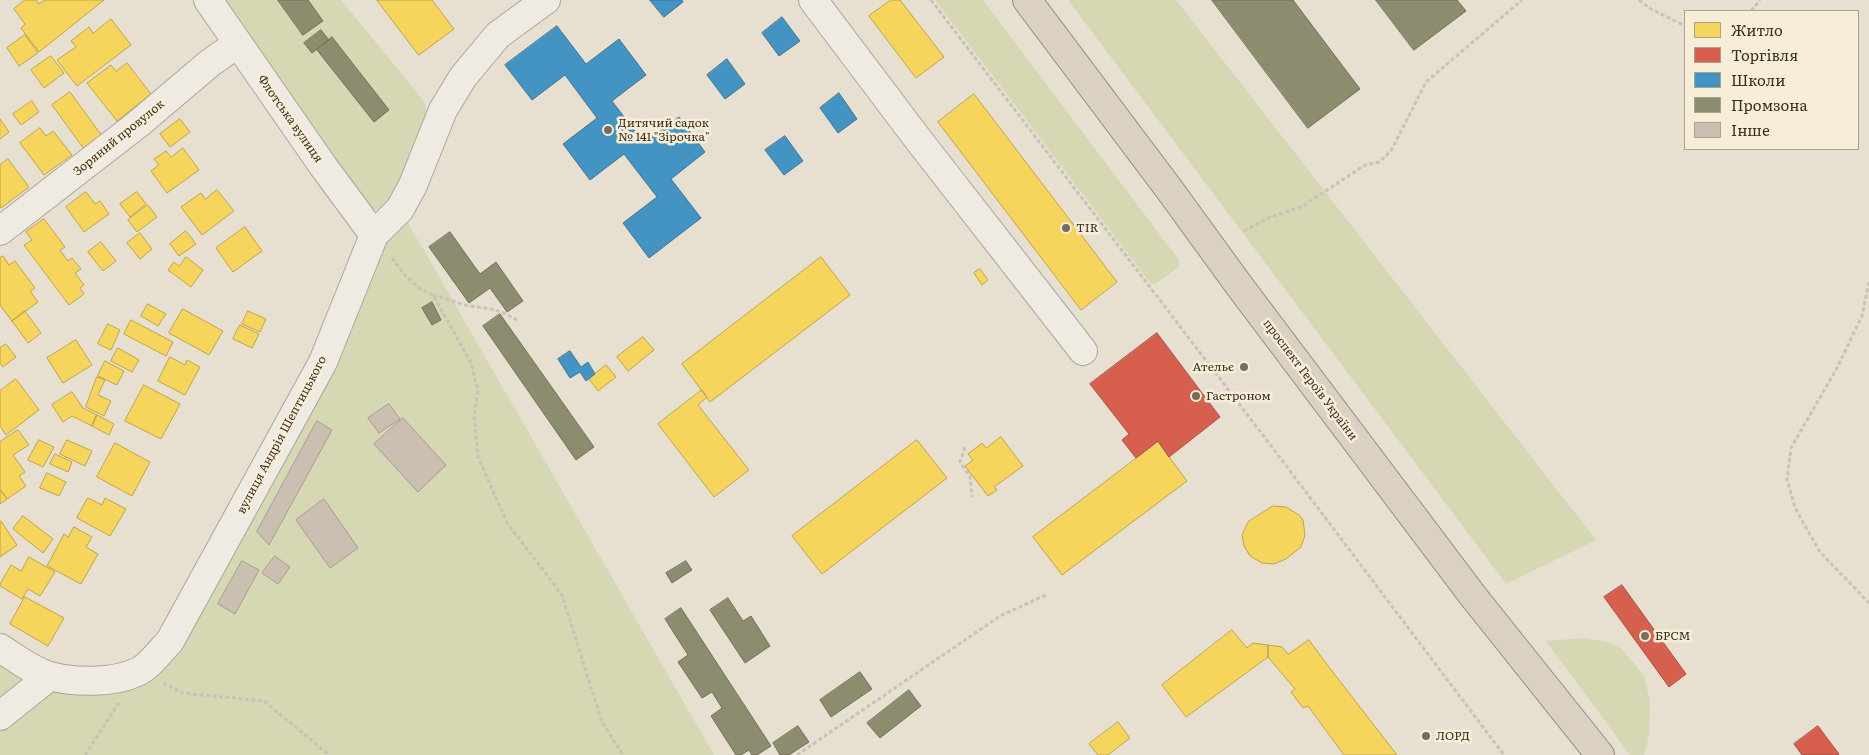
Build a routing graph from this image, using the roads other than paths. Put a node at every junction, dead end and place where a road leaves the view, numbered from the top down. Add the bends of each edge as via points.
1 (208, 0) edge
2 (546, 0) edge
3 (813, 0) edge
4 (1026, 0) edge
5 (237, 44) junction
6 (0, 231) edge
7 (374, 235) junction
8 (1083, 351) dead end
9 (0, 648) edge
10 (50, 676) junction
11 (0, 716) edge
12 (1600, 755) edge

1 - 5 street, Флотська вулиця
2 - 7 street, вулиця Андрія Шептицького via 498,35 463,77 443,110 400,209
3 - 8 street
4 - 12 highway, проспект Героїв України via 1473,596
5 - 6 street, Зоряний провулок
5 - 7 street, Флотська вулиця
7 - 10 street, вулиця Андрія Шептицького via 323,362 170,640 139,672 115,680
9 - 10 street
10 - 11 street

